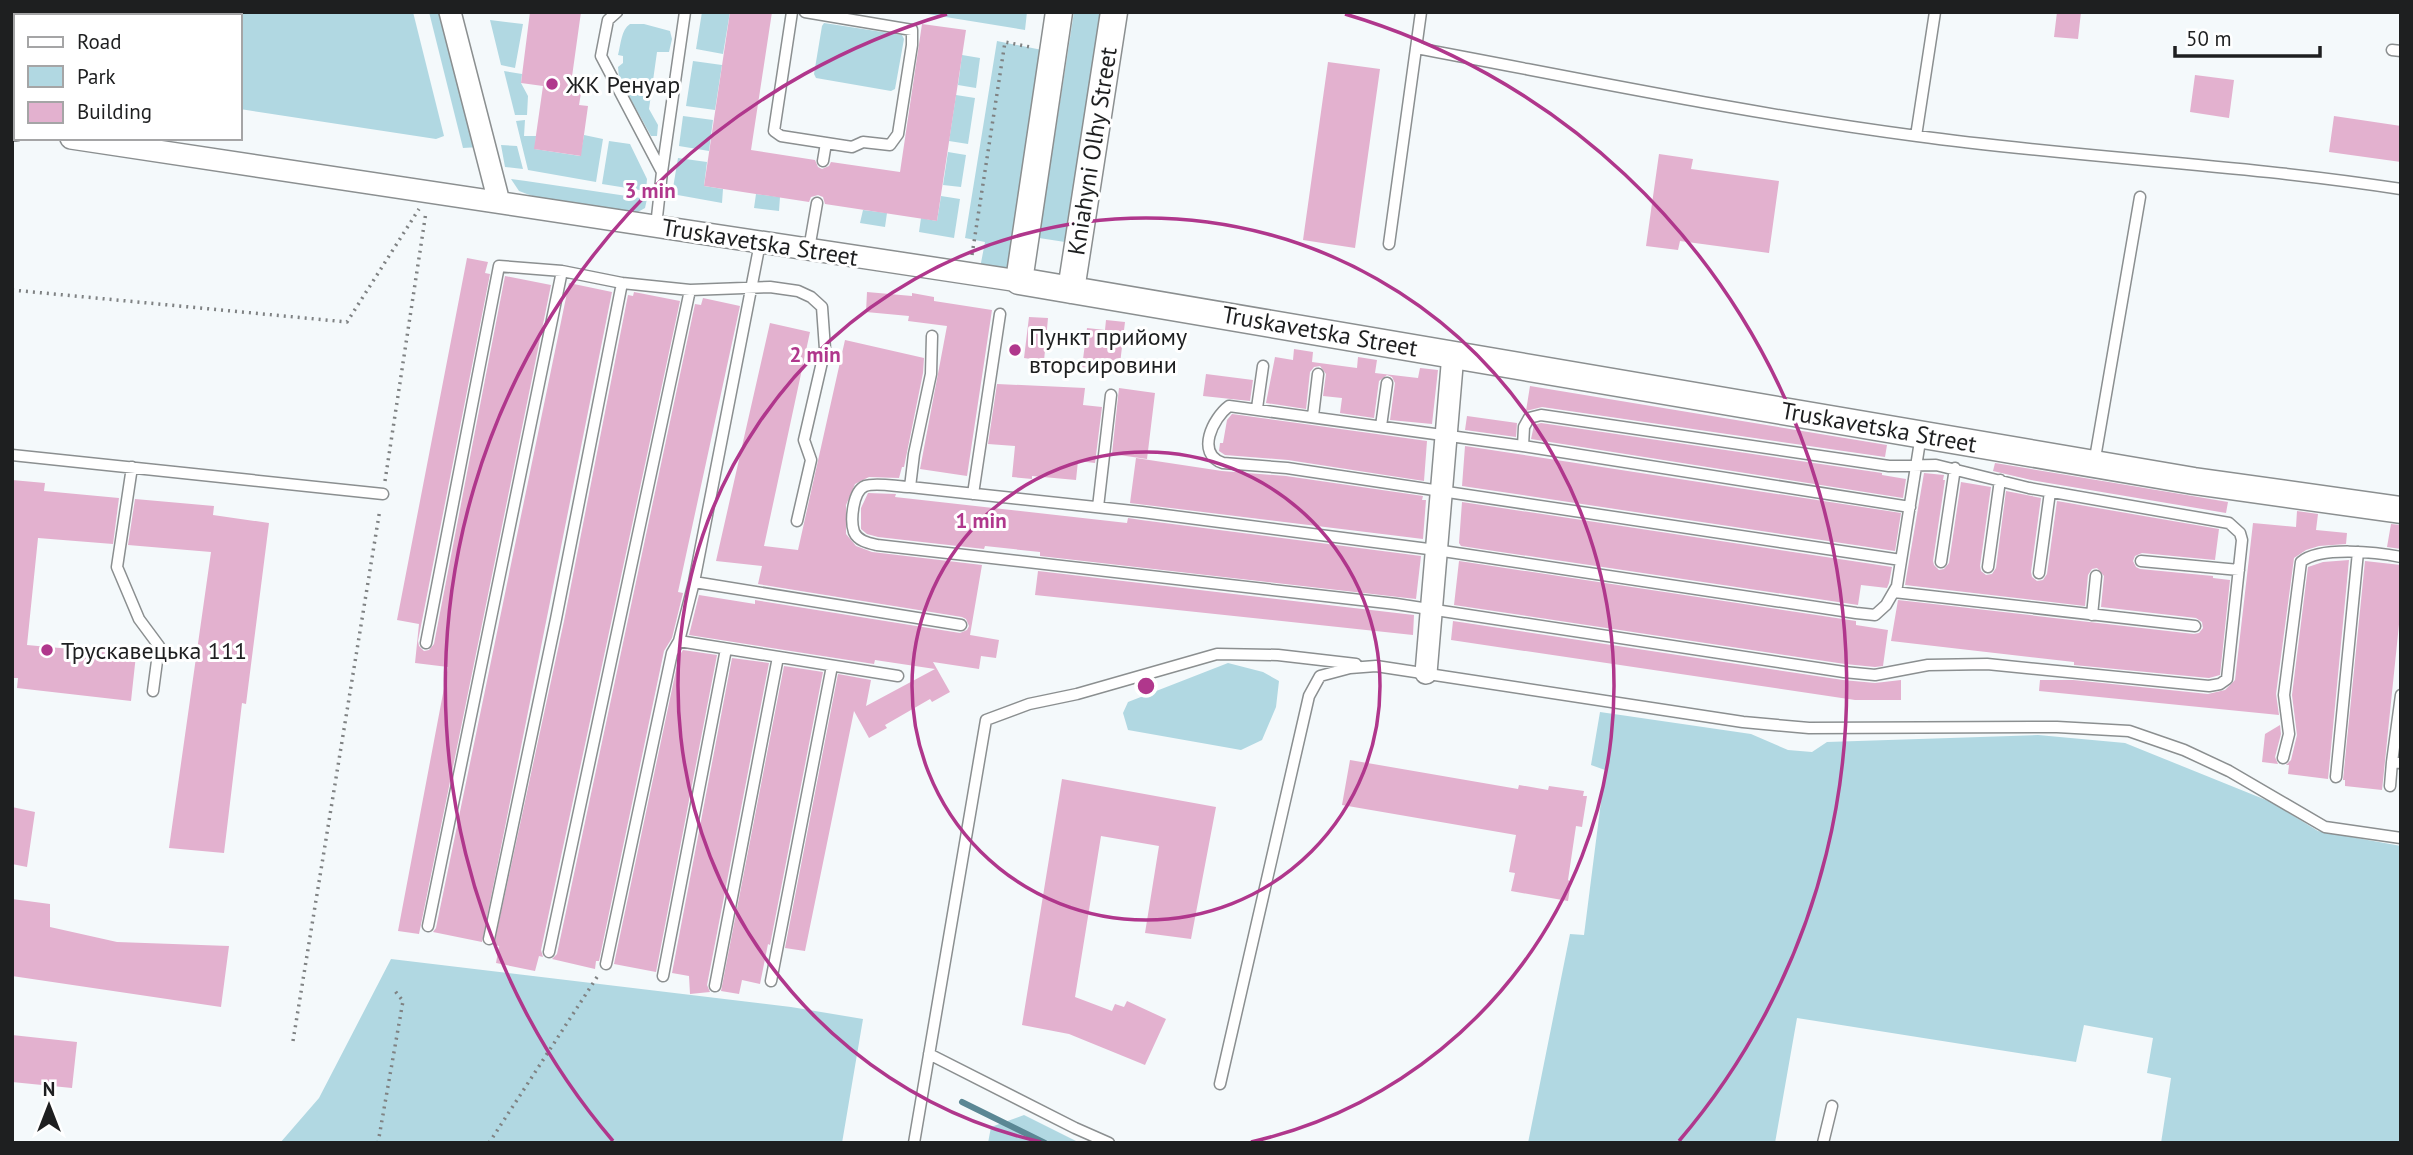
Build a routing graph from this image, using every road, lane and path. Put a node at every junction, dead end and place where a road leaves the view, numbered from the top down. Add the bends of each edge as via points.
1 (450, 12) edge
2 (617, 12) edge
3 (684, 12) edge
4 (792, 12) edge
5 (805, 12) edge
6 (1059, 12) edge
7 (1114, 12) edge
8 (1421, 12) edge
9 (1935, 12) edge
10 (1031, 47) dead end
11 (1416, 48) junction
12 (1916, 136) junction
13 (84, 140) edge
14 (826, 143) junction
15 (823, 161) dead end
16 (662, 172) junction
17 (2401, 189) edge
18 (429, 192) junction
19 (2140, 197) dead end
20 (499, 202) junction
21 (817, 203) dead end
22 (656, 226) junction
23 (760, 243) junction
24 (1389, 244) dead end
25 (809, 249) junction
26 (562, 271) junction
27 (969, 274) junction
28 (1019, 281) junction
29 (622, 283) junction
30 (751, 288) junction
31 (12, 290) edge
32 (690, 290) junction
33 (1071, 290) junction
34 (1000, 314) dead end
35 (932, 336) dead end
36 (1453, 354) junction
37 (1263, 366) dead end
38 (1318, 374) dead end
39 (1387, 383) dead end
40 (1111, 395) dead end
41 (1257, 408) junction
42 (1312, 416) junction
43 (1381, 426) junction
44 (1446, 435) junction
45 (1922, 435) junction
46 (1522, 446) junction
47 (12, 455) edge
48 (2094, 464) junction
49 (1916, 466) junction
50 (132, 467) junction
51 (1955, 468) junction
52 (2000, 480) junction
53 (910, 487) junction
54 (1441, 491) junction
55 (2050, 492) junction
56 (383, 494) junction
57 (973, 494) junction
58 (1098, 507) junction
59 (1910, 507) junction
60 (2401, 510) edge
61 (797, 521) dead end
62 (1436, 550) junction
63 (2358, 552) junction
64 (2401, 557) edge
65 (1901, 560) junction
66 (2141, 561) dead end
67 (1941, 562) dead end
68 (1988, 567) dead end
69 (2239, 570) junction
70 (2039, 573) dead end
71 (2096, 576) dead end
72 (694, 582) junction
73 (1894, 592) junction
74 (1431, 609) junction
75 (2092, 615) junction
76 (961, 625) dead end
77 (2195, 626) dead end
78 (679, 641) junction
79 (425, 643) dead end
80 (726, 649) junction
81 (778, 657) junction
82 (832, 666) junction
83 (1376, 666) junction
84 (1426, 673) junction
85 (898, 676) dead end
86 (153, 691) dead end
87 (2401, 693) edge
88 (2283, 758) dead end
89 (2396, 763) edge
90 (2336, 777) dead end
91 (2390, 786) dead end
92 (2401, 838) edge
93 (428, 926) dead end
94 (489, 939) dead end
95 (549, 952) dead end
96 (606, 964) joint
97 (663, 976) dead end
98 (771, 981) dead end
99 (715, 986) dead end
100 (395, 991) dead end
101 (293, 1041) dead end
102 (929, 1054) junction
103 (1220, 1084) dead end
104 (1832, 1106) dead end
105 (378, 1143) edge
106 (489, 1143) edge
107 (914, 1143) edge
108 (1109, 1143) edge
109 (1823, 1143) edge

1 - 20 street
2 - 16 lane via 608,20 601,56
3 - 16 lane
4 - 14 lane via 774,131
5 - 14 lane via 912,30 898,134 890,145
6 - 28 street
7 - 33 street, Kniahyni Olhy Street
8 - 11 lane
9 - 12 lane
10 - 27 path via 1004,43
11 - 12 lane
11 - 24 lane
12 - 17 lane
13 - 18 street, Truskavetska Street
14 - 15 lane
16 - 22 lane
18 - 20 street, Truskavetska Street
18 - 31 path via 347,322
18 - 56 path
19 - 48 lane
20 - 22 street, Truskavetska Street
21 - 25 lane
22 - 23 street, Truskavetska Street
23 - 25 street, Truskavetska Street
23 - 30 lane
25 - 27 street, Truskavetska Street
26 - 29 lane
26 - 79 lane via 499,266
26 - 93 lane
27 - 28 street, Truskavetska Street
28 - 33 street, Truskavetska Street
29 - 32 lane
29 - 94 lane
30 - 32 lane
30 - 61 lane via 798,291 822,307 825,349 804,440 811,460
30 - 72 lane
32 - 95 lane
33 - 36 street, Truskavetska Street
34 - 57 lane
35 - 53 lane via 931,374
36 - 44 street
36 - 45 street, Truskavetska Street
37 - 41 lane
38 - 42 lane
39 - 43 lane
40 - 58 lane
41 - 42 lane
41 - 54 lane via 1229,406 1221,412 1209,433 1209,455 1214,460
42 - 43 lane
43 - 44 lane
44 - 46 lane
44 - 54 street
45 - 48 street, Truskavetska Street
45 - 49 lane
46 - 49 lane via 1524,427 1530,418 1541,415 1889,466
46 - 59 lane
47 - 50 lane
48 - 60 street, Truskavetska Street
49 - 51 lane
49 - 59 lane
50 - 56 lane
50 - 86 lane via 117,568 139,619 159,646
51 - 52 lane
51 - 67 lane
52 - 55 lane
52 - 68 lane
53 - 57 lane
53 - 74 lane via 862,488 856,496 854,533 877,545
54 - 62 street
54 - 65 lane
55 - 69 lane via 2229,523 2242,540
55 - 70 lane
56 - 101 path
57 - 58 lane
58 - 62 lane
59 - 65 lane
62 - 73 lane via 1875,615
62 - 74 street
63 - 64 lane
63 - 88 lane via 2319,553 2301,562 2284,695 2289,734
63 - 90 lane
65 - 73 lane
66 - 69 lane
69 - 74 lane via 2227,679 2209,686 1987,664 1928,665 1865,674
71 - 75 lane
72 - 76 lane
72 - 78 lane
73 - 75 lane
74 - 84 street
75 - 77 lane
78 - 80 lane
78 - 96 lane via 672,653
80 - 81 lane
80 - 97 lane
81 - 82 lane
81 - 99 lane
82 - 85 lane
82 - 98 lane
83 - 84 lane
83 - 102 lane via 1278,655 1217,654 1029,704 986,720
83 - 103 lane via 1320,676 1309,696
84 - 92 lane via 1796,727 2129,731 2229,771 2325,827
87 - 89 lane
89 - 91 lane
96 - 106 path
100 - 105 path via 402,1001
102 - 107 lane
102 - 108 lane
104 - 109 lane

